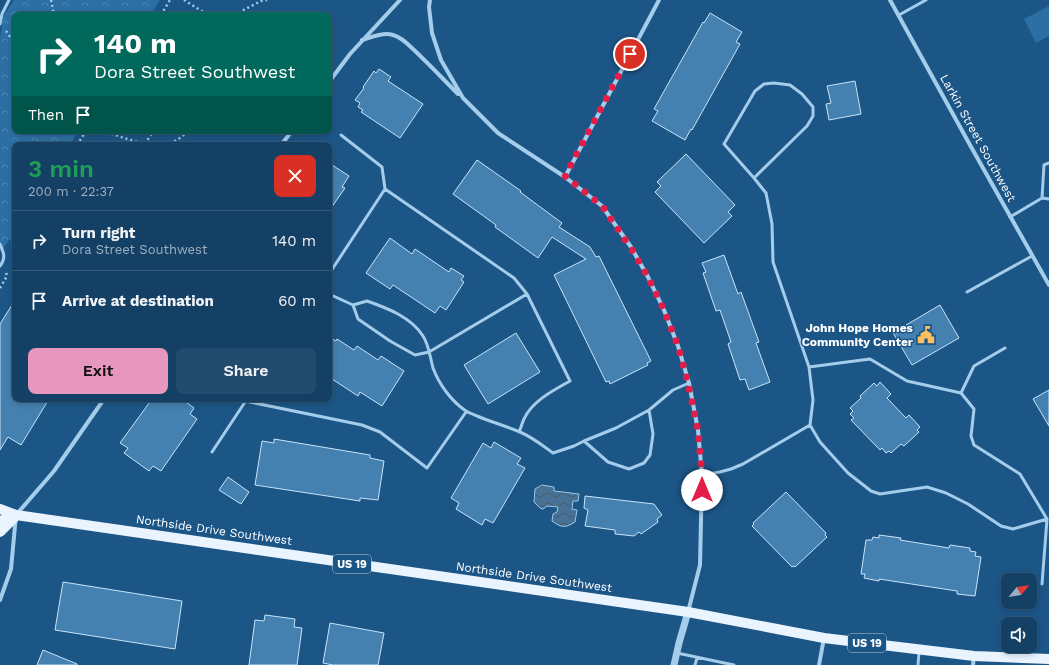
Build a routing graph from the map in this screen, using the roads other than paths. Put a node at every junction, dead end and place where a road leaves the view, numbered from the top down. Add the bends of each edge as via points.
1 (9, 0) edge
2 (400, 0) edge
3 (430, 0) edge
4 (659, 0) edge
5 (890, 0) edge
6 (926, 0) edge
7 (898, 15) junction
8 (0, 24) edge
9 (362, 40) junction
10 (332, 78) edge
11 (463, 98) junction
12 (290, 134) edge
13 (340, 136) dead end
14 (283, 142) edge
15 (1049, 163) edge
16 (565, 176) junction
17 (754, 178) junction
18 (385, 189) junction
19 (1042, 198) junction
20 (1049, 199) edge
21 (1010, 217) junction
22 (0, 244) edge
23 (1032, 256) junction
24 (0, 266) edge
25 (332, 269) edge
26 (1049, 285) edge
27 (967, 292) dead end
28 (527, 294) junction
29 (332, 295) edge
30 (353, 305) junction
31 (1005, 348) dead end
32 (429, 352) junction
33 (809, 367) junction
34 (688, 383) junction
35 (961, 393) junction
36 (102, 402) edge
37 (245, 402) edge
38 (255, 402) edge
39 (648, 410) junction
40 (466, 412) junction
41 (810, 425) junction
42 (519, 432) junction
43 (584, 441) junction
44 (212, 452) dead end
45 (702, 475) junction
46 (0, 508) edge
47 (16, 515) junction
48 (1047, 519) junction
49 (0, 521) edge
50 (0, 532) edge
51 (1042, 584) dead end
52 (0, 600) edge
53 (688, 612) junction
54 (824, 638) junction
55 (920, 650) junction
56 (676, 653) junction
57 (697, 658) junction
58 (974, 661) edge
59 (1046, 661) edge
60 (674, 665) edge
61 (695, 665) edge
62 (734, 665) edge
63 (819, 665) edge
64 (918, 665) edge

1 - 8 lane
2 - 9 street
3 - 11 street via 432,33 441,60
4 - 16 street
5 - 7 street, Larkin Street Southwest
6 - 7 lane
7 - 21 street, Larkin Street Southwest
9 - 10 street
9 - 11 street via 383,34 403,40
11 - 16 street via 498,133
12 - 14 street
13 - 18 lane via 382,167
15 - 19 lane via 1044,165
16 - 34 street via 602,206 631,248 664,310 678,346
17 - 17 lane via 724,144 755,91 764,84 790,85 813,107 814,116
17 - 33 lane via 766,193 772,224 773,262
18 - 25 lane
18 - 28 lane via 514,278
19 - 20 lane
19 - 21 lane
21 - 23 street, Larkin Street Southwest
22 - 24 lane via 4,255 4,261
23 - 26 street, Larkin Street Southwest
23 - 27 lane
28 - 32 lane
28 - 42 lane via 570,381 533,406 524,418
29 - 30 lane
30 - 32 lane via 358,319 390,340 415,355
30 - 32 lane via 367,301 394,311 423,336
31 - 35 lane via 974,366
32 - 40 lane via 439,382
33 - 35 lane via 870,359 907,381
33 - 41 lane via 813,400
34 - 39 lane via 673,390
34 - 45 street via 698,430
35 - 48 lane via 974,409 970,436 974,445 1020,474
36 - 47 street via 54,471
37 - 44 lane
38 - 40 lane via 362,425 380,432 427,468
39 - 43 lane via 616,428
39 - 43 lane via 653,434 650,455 644,463 629,469 608,462
40 - 42 lane
41 - 45 lane via 743,464
41 - 48 lane via 820,442 848,473 871,491 880,494 927,487 946,493 1001,526 1013,529
42 - 43 lane via 537,440 553,453
45 - 53 street via 700,565
46 - 47 main road
47 - 49 main road, Northside Drive Southwest / US 19
47 - 50 main road
47 - 52 street via 11,569
47 - 53 main road, Northside Drive Southwest / US 19
48 - 51 lane
53 - 54 main road, Northside Drive Southwest / US 19
53 - 56 street
54 - 55 main road, Northside Drive Southwest / US 19
54 - 63 street
55 - 58 main road, Northside Drive Southwest / US 19
55 - 64 lane
56 - 57 lane
56 - 60 street
57 - 61 lane
57 - 62 lane
58 - 59 main road, Northside Drive Southwest / US 19

